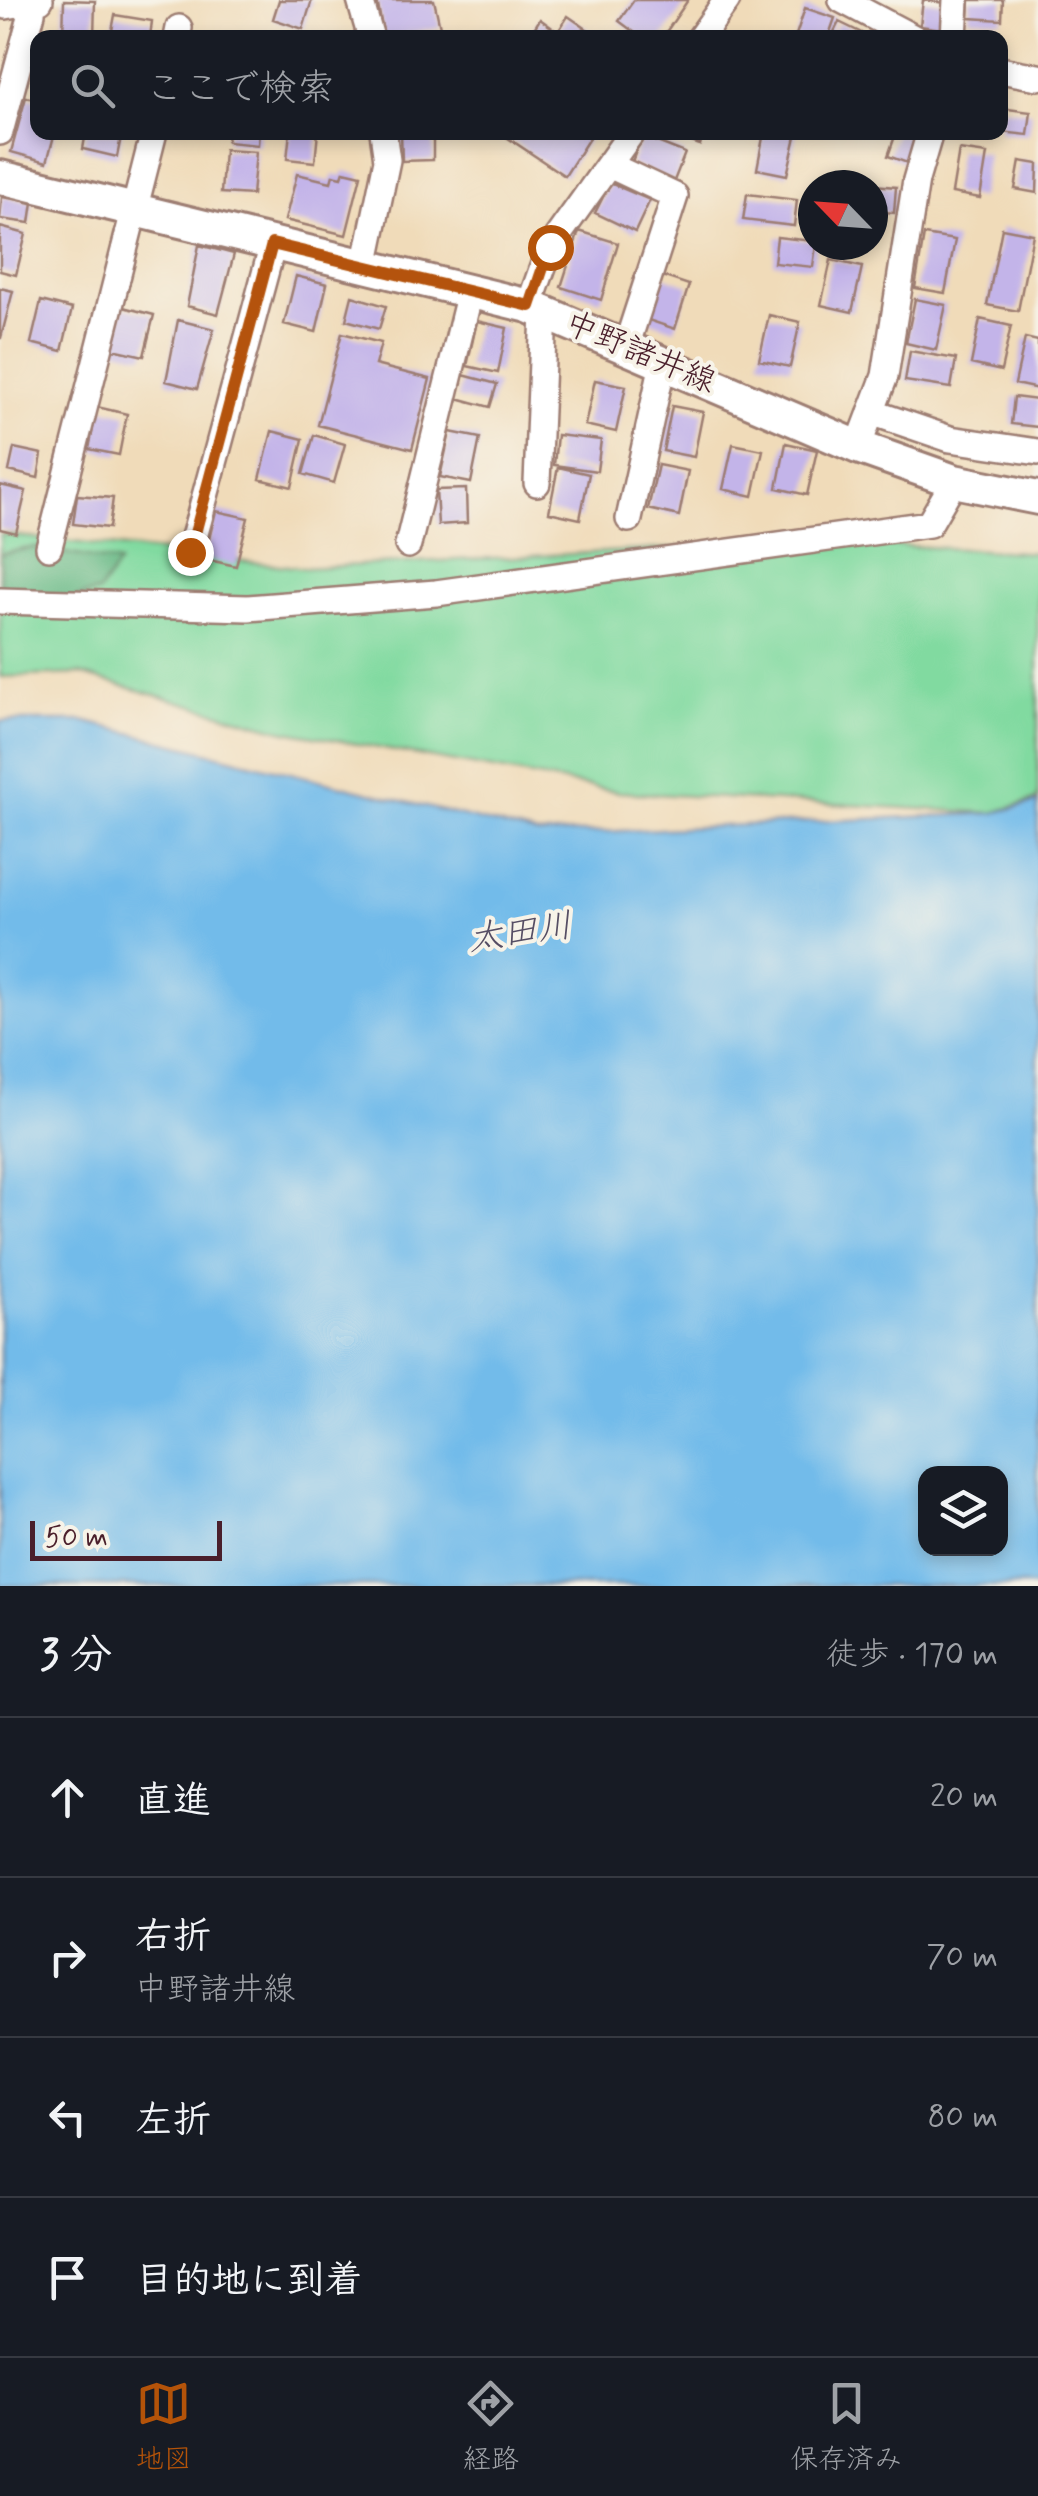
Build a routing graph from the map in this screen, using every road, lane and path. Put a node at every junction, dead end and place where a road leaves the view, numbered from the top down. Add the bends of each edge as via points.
1 (360, 0) edge
2 (727, 0) edge
3 (842, 0) edge
4 (956, 0) edge
5 (35, 1) edge
6 (0, 4) edge
7 (368, 30) edge
8 (706, 30) edge
9 (899, 30) edge
10 (954, 30) edge
11 (1008, 71) edge
12 (1038, 77) edge
13 (0, 132) edge
14 (152, 140) edge
15 (385, 140) edge
16 (626, 140) edge
17 (924, 140) edge
18 (609, 165) junction
19 (0, 177) edge
20 (136, 209) junction
21 (272, 244) junction
22 (365, 266) junction
23 (470, 292) junction
24 (537, 309) junction
25 (626, 347) junction
26 (663, 363) junction
27 (871, 412) junction
28 (858, 447) junction
29 (1038, 452) edge
30 (954, 481) junction
31 (538, 482) dead end
32 (1038, 498) edge
33 (629, 519) dead end
34 (408, 545) dead end
35 (49, 547) dead end
36 (190, 552) dead end
37 (0, 602) edge

1 - 7 street
2 - 8 street
3 - 9 street
4 - 10 street
5 - 6 street
5 - 13 street
11 - 12 street
14 - 20 street
15 - 22 street via 387,160
16 - 18 street
17 - 27 street via 885,376
18 - 24 street via 550,247
18 - 25 street via 675,196
19 - 20 main road, 中野諸井線
20 - 21 main road, 中野諸井線
20 - 35 street
21 - 22 main road, 中野諸井線
21 - 36 street
22 - 23 main road, 中野諸井線
23 - 24 main road, 中野諸井線
23 - 34 street
24 - 25 main road, 中野諸井線
24 - 31 street
25 - 26 main road, 中野諸井線
26 - 28 main road, 中野諸井線
26 - 33 street
27 - 28 street
27 - 29 street via 950,439
28 - 30 main road, 中野諸井線
30 - 32 main road, 中野諸井線
30 - 37 street via 930,524 436,594 248,608

